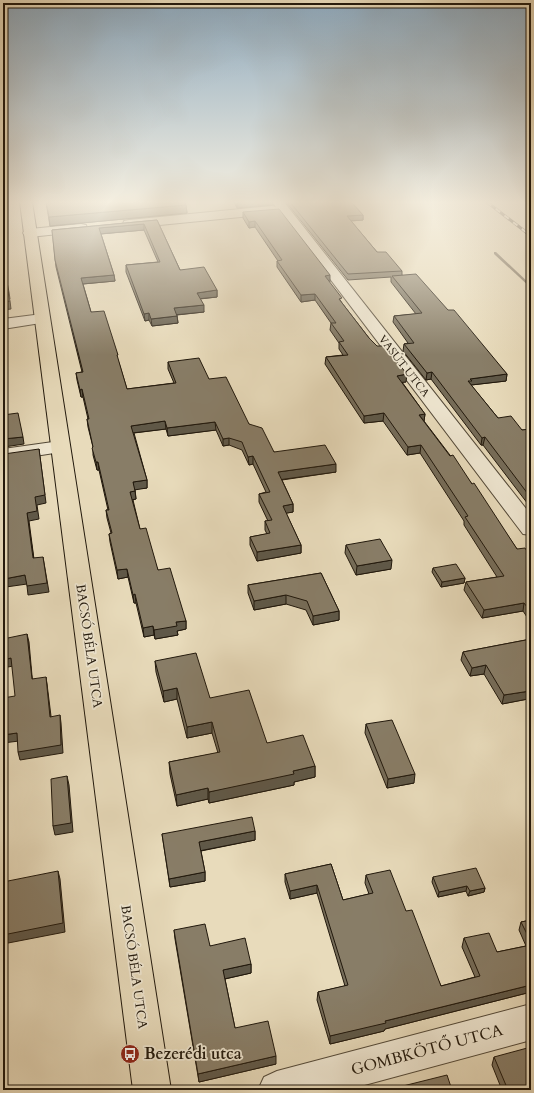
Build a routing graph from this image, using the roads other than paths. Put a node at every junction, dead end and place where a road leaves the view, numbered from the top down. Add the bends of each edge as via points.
1 (33, 253) edge
2 (317, 253) edge
3 (42, 319) junction
4 (3, 324) edge
5 (60, 447) junction
6 (3, 455) edge
7 (531, 529) edge
8 (531, 1022) edge
9 (152, 1090) edge
10 (277, 1090) edge

1 - 3 main road, BACSÓ BÉLA UTCA
2 - 7 street, VASÚT UTCA
3 - 4 street
3 - 5 main road, BACSÓ BÉLA UTCA
5 - 6 street
5 - 9 main road, BACSÓ BÉLA UTCA
8 - 10 street, GOMBKÖTŐ UTCA

